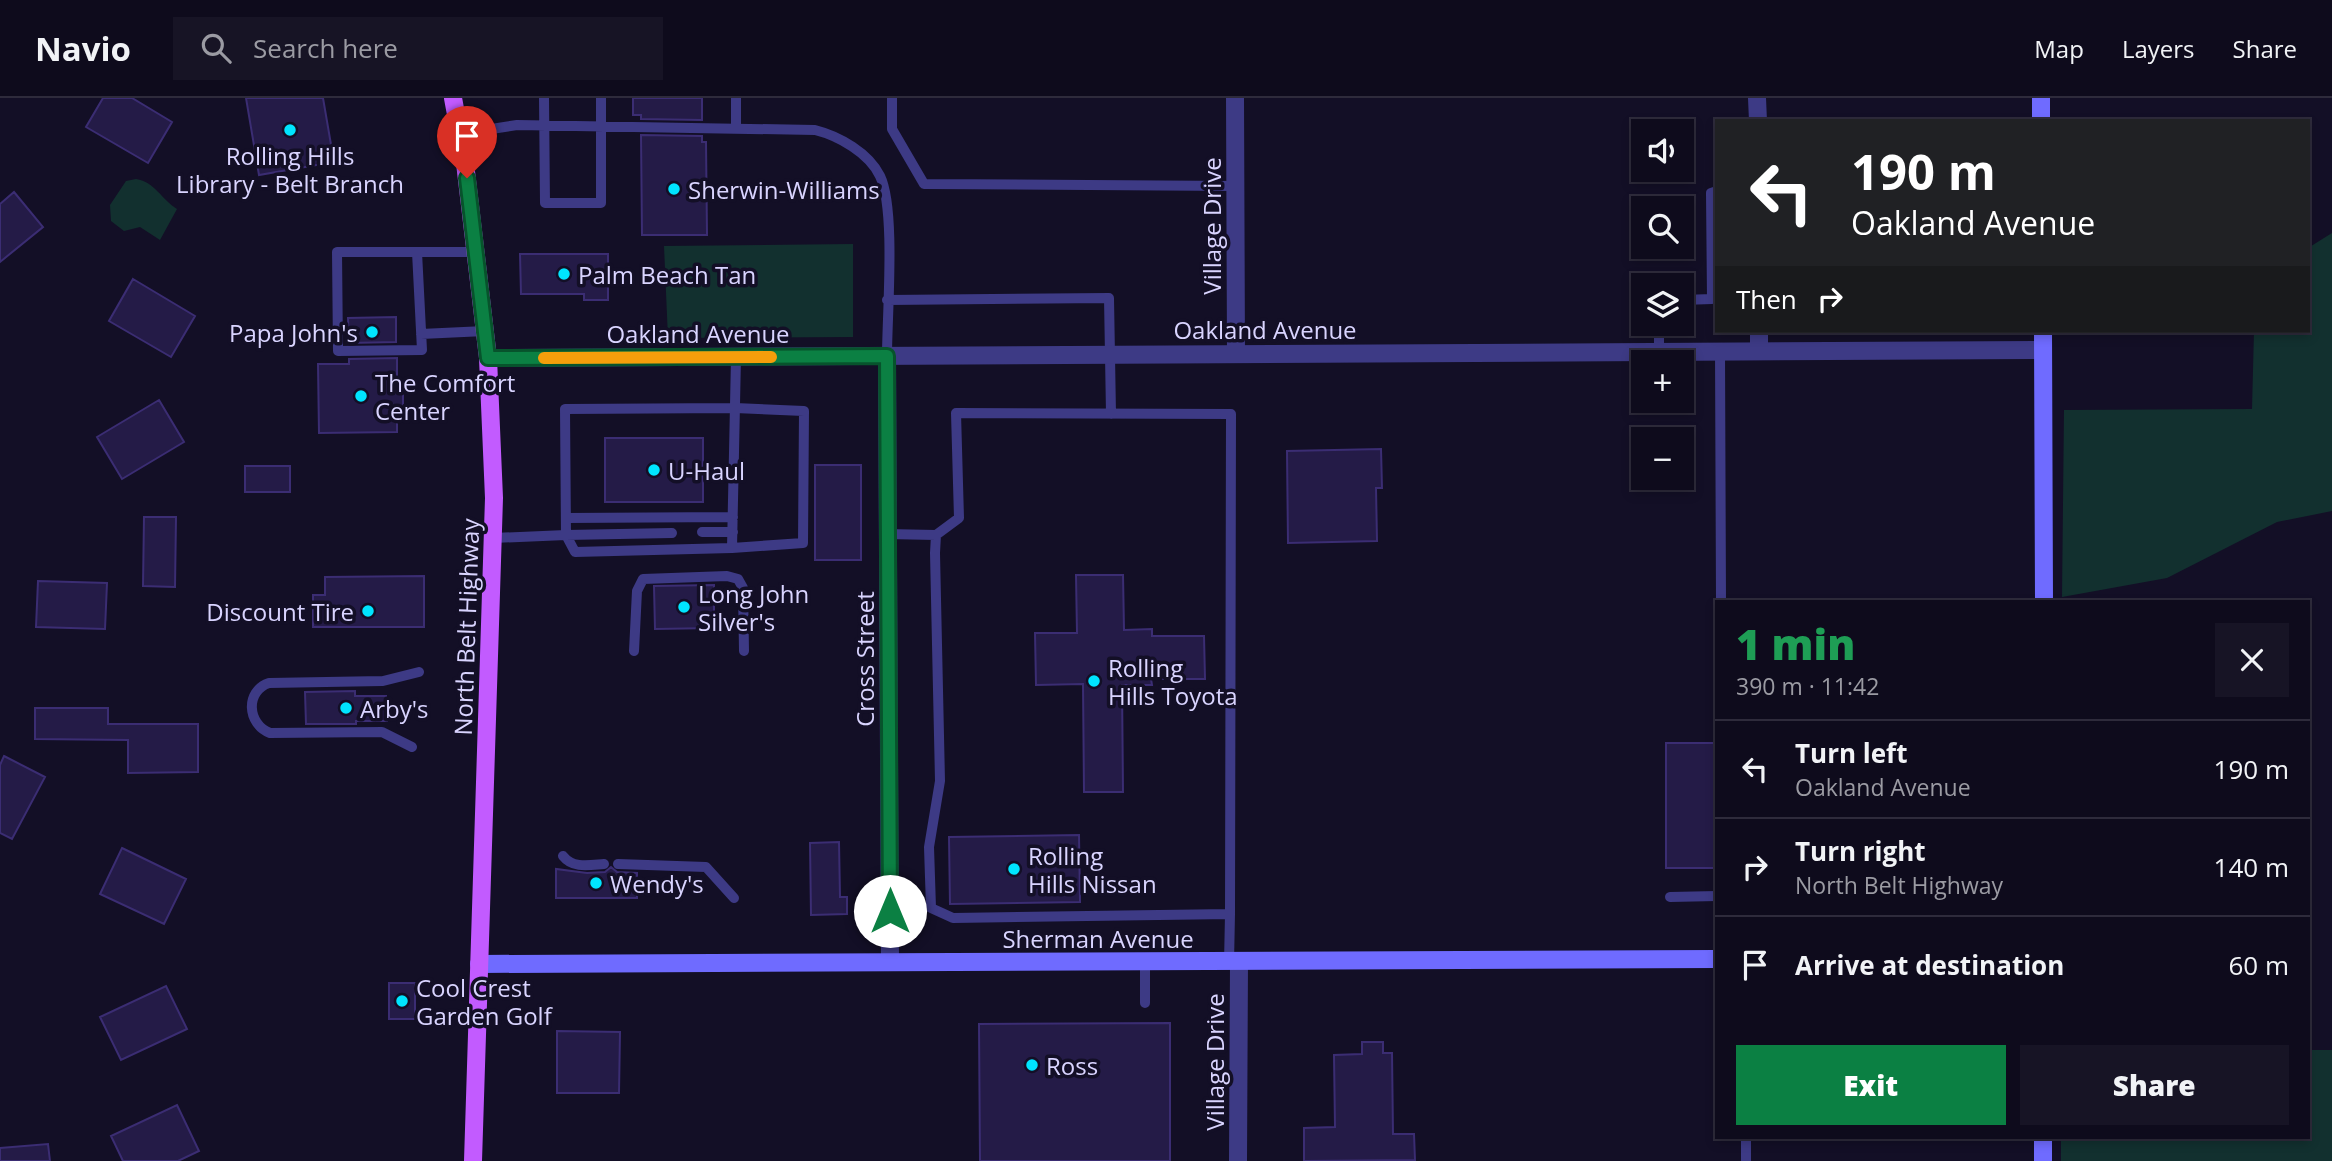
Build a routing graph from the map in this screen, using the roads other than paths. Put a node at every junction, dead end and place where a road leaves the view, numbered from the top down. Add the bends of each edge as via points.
1 (453, 98) edge
2 (544, 98) edge
3 (601, 98) edge
4 (736, 98) edge
5 (892, 98) edge
6 (1235, 98) edge
7 (1757, 98) edge
8 (2041, 98) edge
9 (1758, 119) edge
10 (2041, 119) edge
11 (544, 126) junction
12 (600, 127) junction
13 (736, 129) junction
14 (459, 134) junction
15 (1235, 186) junction
16 (1715, 192) edge
17 (417, 252) junction
18 (475, 252) junction
19 (887, 300) junction
20 (1694, 300) edge
21 (485, 331) junction
22 (1759, 333) edge
23 (2043, 333) edge
24 (421, 334) junction
25 (2043, 349) junction
26 (1631, 351) edge
27 (1759, 351) junction
28 (1694, 352) edge
29 (1720, 352) junction
30 (1109, 354) junction
31 (1236, 354) junction
32 (887, 356) junction
33 (736, 357) junction
34 (488, 358) junction
35 (734, 408) junction
36 (1111, 414) junction
37 (733, 517) junction
38 (566, 519) junction
39 (702, 532) dead end
40 (733, 532) junction
41 (672, 533) dead end
42 (566, 534) junction
43 (887, 534) junction
44 (936, 534) junction
45 (493, 538) junction
46 (732, 548) junction
47 (1721, 600) edge
48 (2044, 600) edge
49 (634, 651) dead end
50 (744, 651) dead end
51 (419, 672) dead end
52 (412, 747) dead end
53 (563, 856) dead end
54 (604, 864) dead end
55 (618, 864) dead end
56 (1715, 896) edge
57 (1670, 897) dead end
58 (734, 898) dead end
59 (1230, 914) junction
60 (1715, 959) edge
61 (890, 961) junction
62 (1145, 963) junction
63 (1234, 963) junction
64 (479, 964) junction
65 (1145, 1003) dead end
66 (1746, 1139) edge
67 (2043, 1139) edge
68 (473, 1161) edge
69 (1238, 1161) edge
70 (1746, 1161) edge
71 (2043, 1161) edge

1 - 14 main road, North Belt Highway
2 - 11 lane
3 - 12 lane
4 - 13 lane
5 - 15 lane via 892,129 923,184
6 - 15 street, Village Drive
7 - 9 street
8 - 10 street
11 - 12 lane
11 - 12 lane via 545,203 601,203
11 - 14 lane via 517,125
12 - 13 lane
13 - 19 lane via 815,130 835,135 860,153 880,176 889,219
14 - 18 main road, North Belt Highway
15 - 31 street, Village Drive
16 - 20 lane via 1711,193 1712,299
17 - 18 lane
17 - 24 lane
17 - 24 lane via 337,252 338,351 422,350
18 - 21 main road, North Belt Highway
19 - 30 lane via 1109,298
19 - 32 lane
21 - 24 lane
21 - 34 main road, North Belt Highway
22 - 27 street
23 - 25 street
25 - 27 street, Oakland Avenue
25 - 48 street
26 - 31 street, Oakland Avenue
27 - 29 street, Oakland Avenue
28 - 29 street, Oakland Avenue
29 - 47 lane
30 - 31 street, Oakland Avenue
30 - 32 street, Oakland Avenue
30 - 36 lane
32 - 33 street, Oakland Avenue
32 - 43 street, Cross Street
33 - 34 street, Oakland Avenue
33 - 35 lane
34 - 45 main road, North Belt Highway
35 - 37 lane
35 - 38 lane via 565,410
35 - 46 lane via 804,411 803,542
36 - 44 lane via 956,413 959,519
36 - 59 lane via 1231,414
37 - 38 lane
37 - 40 lane
38 - 42 lane
39 - 40 lane
40 - 46 lane
41 - 42 lane
42 - 45 lane
42 - 46 lane via 575,552
43 - 44 lane
43 - 61 street, Cross Street
44 - 59 lane via 940,781 929,847 931,908 953,918
45 - 64 main road, North Belt Highway
49 - 50 lane via 637,591 643,579 727,576 738,579 743,588
51 - 52 lane via 383,681 269,683 253,695 253,720 258,729 270,733 382,732
53 - 54 lane via 577,865
55 - 58 lane via 706,867
56 - 57 lane
59 - 63 lane
60 - 63 street, Sherman Avenue
61 - 62 street, Sherman Avenue
61 - 64 street, Sherman Avenue
62 - 63 street, Sherman Avenue
62 - 65 lane
63 - 69 street, Village Drive
64 - 68 main road, North Belt Highway
66 - 70 lane
67 - 71 street

